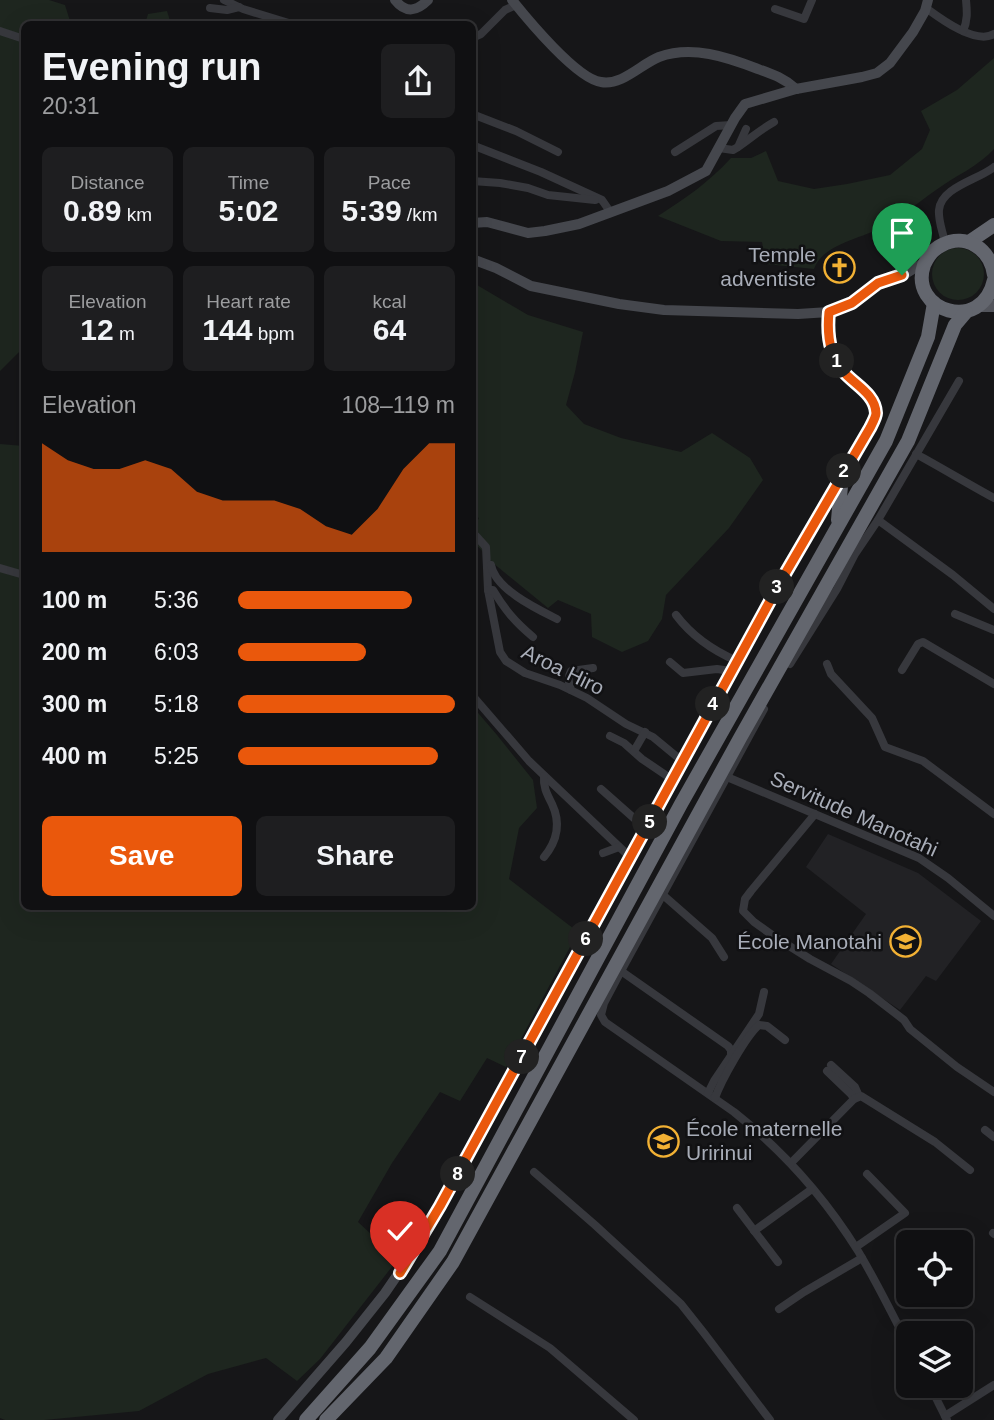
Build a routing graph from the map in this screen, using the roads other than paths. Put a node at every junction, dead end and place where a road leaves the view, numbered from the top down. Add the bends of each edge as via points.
1 (224, 0) edge
2 (395, 0) edge
3 (429, 0) edge
4 (812, 0) edge
5 (966, 0) edge
6 (514, 3) edge
7 (927, 4) edge
8 (239, 7) junction
9 (210, 8) dead end
10 (775, 9) dead end
11 (283, 21) edge
12 (0, 31) edge
13 (963, 31) junction
14 (994, 34) edge
15 (476, 36) edge
16 (21, 38) edge
17 (796, 89) junction
18 (476, 116) edge
19 (774, 122) dead end
20 (731, 125) junction
21 (746, 129) dead end
22 (476, 147) edge
23 (738, 147) junction
24 (719, 148) junction
25 (558, 152) dead end
26 (675, 152) dead end
27 (994, 167) edge
28 (476, 181) edge
29 (602, 201) junction
30 (611, 214) junction
31 (476, 223) edge
32 (994, 225) edge
33 (969, 242) junction
34 (945, 243) junction
35 (991, 253) edge
36 (476, 260) edge
37 (925, 262) junction
38 (905, 274) junction
39 (922, 283) junction
40 (994, 284) edge
41 (934, 303) junction
42 (994, 306) edge
43 (972, 309) junction
44 (829, 312) junction
45 (959, 381) dead end
46 (916, 454) junction
47 (847, 467) junction
48 (994, 498) edge
49 (878, 520) junction
50 (837, 528) junction
51 (476, 537) edge
52 (476, 538) edge
53 (0, 568) edge
54 (21, 574) edge
55 (488, 590) junction
56 (994, 609) edge
57 (955, 614) dead end
58 (676, 615) dead end
59 (557, 619) dead end
60 (994, 630) edge
61 (533, 637) dead end
62 (670, 662) dead end
63 (827, 664) dead end
64 (734, 666) junction
65 (593, 668) dead end
66 (902, 670) dead end
67 (994, 684) edge
68 (571, 690) junction
69 (476, 700) edge
70 (645, 732) junction
71 (610, 736) dead end
72 (634, 751) junction
73 (684, 759) junction
74 (544, 776) junction
75 (727, 777) junction
76 (673, 780) junction
77 (601, 789) dead end
78 (815, 814) junction
79 (994, 814) edge
80 (647, 828) junction
81 (619, 847) junction
82 (603, 853) dead end
83 (544, 857) dead end
84 (631, 858) junction
85 (663, 895) junction
86 (994, 916) edge
87 (724, 957) dead end
88 (621, 971) junction
89 (764, 992) dead end
90 (785, 1040) dead end
91 (731, 1054) junction
92 (829, 1068) dead end
93 (994, 1092) edge
94 (712, 1096) junction
95 (856, 1098) junction
96 (985, 1130) dead end
97 (994, 1137) edge
98 (791, 1163) junction
99 (970, 1170) dead end
100 (534, 1172) dead end
101 (867, 1174) dead end
102 (812, 1189) junction
103 (737, 1208) dead end
104 (754, 1231) junction
105 (856, 1247) junction
106 (862, 1258) junction
107 (778, 1262) dead end
108 (470, 1297) dead end
109 (779, 1309) dead end
110 (896, 1322) edge
111 (994, 1385) edge
112 (936, 1398) edge
113 (946, 1418) edge
114 (278, 1420) edge
115 (306, 1420) edge
116 (326, 1420) edge
117 (634, 1420) edge
118 (770, 1420) edge

1 - 8 street
2 - 3 main road via 404,8 419,9
4 - 10 street via 804,19
5 - 13 street
6 - 15 street
6 - 17 main road via 592,80 615,82 658,58 680,52 731,59 786,80
7 - 13 street via 939,18
7 - 17 main road via 901,49 877,73
8 - 9 street
8 - 11 street
12 - 16 street
13 - 14 street via 984,38
17 - 20 main road via 746,104
18 - 25 street
19 - 23 street
20 - 24 main road
20 - 26 street via 716,127
21 - 23 street
22 - 29 street
23 - 24 street
24 - 30 main road via 706,171
27 - 34 street via 943,199 939,215
28 - 29 street
29 - 30 street
30 - 31 main road via 528,233
32 - 33 highway
33 - 34 highway
33 - 35 highway
34 - 37 highway
35 - 40 highway
36 - 44 main road via 531,286 620,304 664,310
37 - 38 main road
37 - 39 highway
38 - 39 main road
38 - 44 main road via 878,283 852,303
39 - 41 highway
40 - 43 highway via 989,296
41 - 43 highway via 957,313
41 - 50 highway via 928,337 891,432
42 - 43 main road
43 - 116 highway via 955,325 908,442 453,1262 386,1358
44 - 47 main road via 828,336 835,358 872,398 876,414
45 - 46 street
46 - 48 street
46 - 49 street
47 - 50 highway
47 - 64 main road
49 - 56 street
49 - 75 street
50 - 115 highway via 681,804 440,1251 370,1348
51 - 59 street via 488,540 493,574 524,602
52 - 55 street, Aroa Hiro via 486,547
53 - 54 street
55 - 61 street via 493,590 516,623
55 - 68 street, Aroa Hiro via 500,652 506,661
57 - 60 street
58 - 64 street
62 - 64 street via 684,673
63 - 79 street via 872,718 885,747 923,761
64 - 73 main road
65 - 68 street via 571,671
66 - 67 street via 923,642
68 - 70 street, Aroa Hiro
69 - 74 street
70 - 72 street
70 - 73 street, Aroa Hiro
71 - 72 street
72 - 76 street
73 - 76 main road
74 - 81 street
74 - 83 street via 558,824
75 - 78 street, Servitude Manotahi
75 - 85 street
76 - 80 main road
77 - 80 street
78 - 86 street, Servitude Manotahi via 925,862
78 - 93 street via 745,899 743,911 783,942 869,993
80 - 84 main road
81 - 82 street
81 - 84 street
84 - 114 main road via 410,1258 366,1318
85 - 87 street via 712,938
85 - 88 street
88 - 91 street via 728,1046
88 - 94 street via 604,1003 601,1015 605,1022
89 - 91 street via 759,1013
90 - 94 street via 759,1025
91 - 94 street via 714,1080
92 - 95 street via 855,1087
94 - 98 street
95 - 98 street
95 - 99 street via 861,1096 935,1142
96 - 97 street
98 - 102 street
100 - 118 street via 681,1304
101 - 105 street via 905,1213
102 - 104 street
102 - 105 street
103 - 104 street
104 - 107 street
105 - 106 street
106 - 109 street
106 - 110 street
108 - 117 street via 550,1349
111 - 113 street
112 - 113 street

